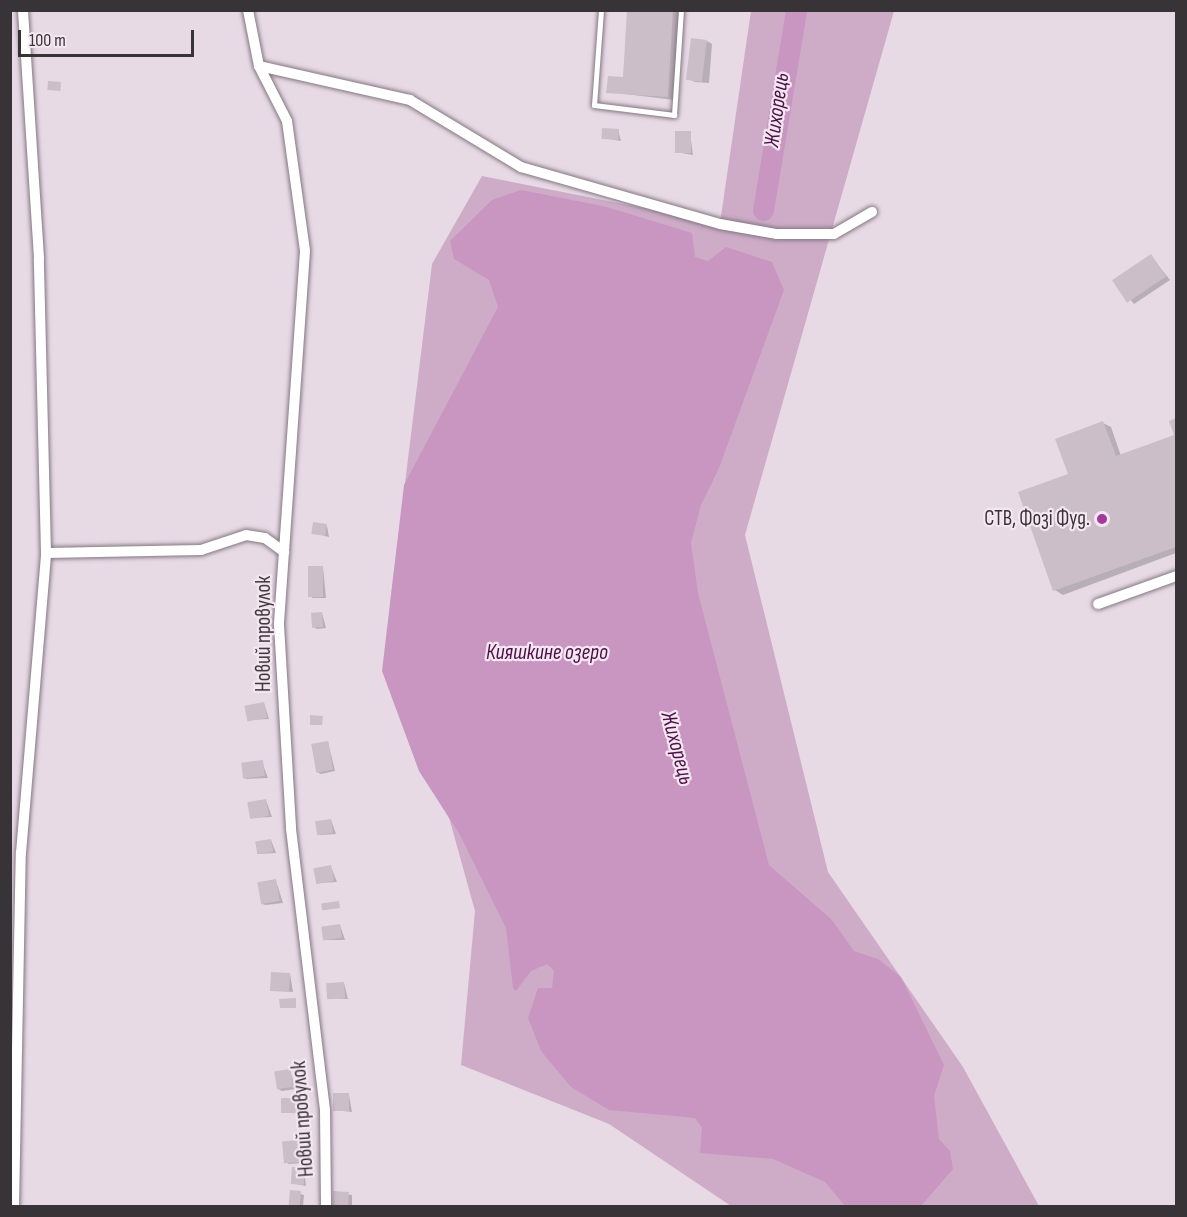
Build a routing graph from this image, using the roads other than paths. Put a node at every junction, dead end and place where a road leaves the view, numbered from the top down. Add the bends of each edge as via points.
1 (23, 10) edge
2 (248, 10) edge
3 (601, 10) edge
4 (681, 10) edge
5 (260, 66) junction
6 (872, 212) dead end
7 (284, 552) junction
8 (46, 553) junction
9 (1176, 576) edge
10 (1098, 604) dead end
11 (14, 1206) edge
12 (326, 1206) edge

1 - 8 street via 39,258
2 - 5 street, Новий провулок
3 - 4 lane via 594,105 674,115
5 - 6 street via 410,100 521,167 720,224 777,234 834,234
5 - 7 street, Новий провулок via 287,121 305,251
7 - 8 street via 265,537 246,535 201,550
7 - 12 street, Новий провулок via 279,625 290,807 325,1110
8 - 11 street via 21,853
9 - 10 street

